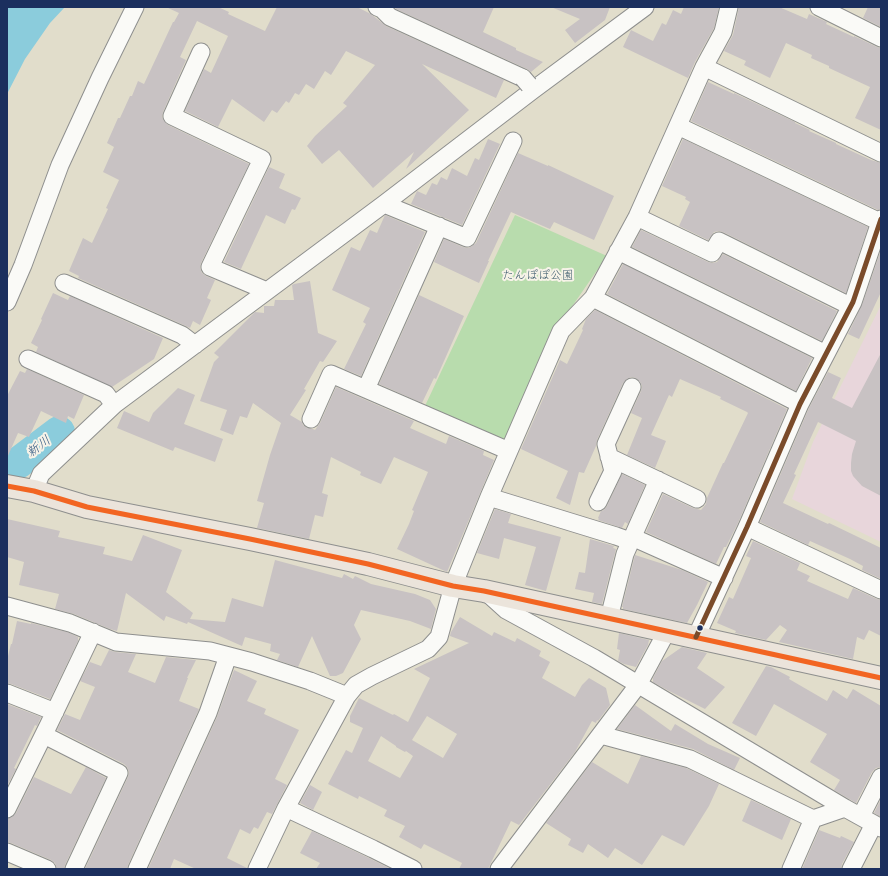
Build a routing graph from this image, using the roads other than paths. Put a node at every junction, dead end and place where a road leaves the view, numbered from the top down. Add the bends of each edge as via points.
1 (135, 7) edge
2 (645, 7) edge
3 (729, 7) edge
4 (819, 7) edge
5 (381, 8) edge
6 (881, 38) edge
7 (201, 52) dead end
8 (704, 67) junction
9 (529, 84) junction
10 (678, 126) junction
11 (513, 141) dead end
12 (881, 153) edge
13 (384, 204) junction
14 (637, 217) junction
15 (880, 221) edge
16 (439, 226) junction
17 (618, 252) junction
18 (64, 283) dead end
19 (267, 291) junction
20 (593, 298) junction
21 (7, 302) edge
22 (850, 306) junction
23 (195, 345) junction
24 (826, 354) junction
25 (28, 359) dead end
26 (632, 387) dead end
27 (366, 389) junction
28 (800, 404) junction
29 (114, 405) junction
30 (311, 419) dead end
31 (508, 451) junction
32 (609, 457) junction
33 (658, 480) junction
34 (7, 486) edge
35 (34, 491) junction
36 (489, 497) junction
37 (697, 499) dead end
38 (598, 502) dead end
39 (747, 528) junction
40 (631, 539) junction
41 (724, 578) junction
42 (453, 586) junction
43 (881, 590) edge
44 (484, 591) junction
45 (7, 606) edge
46 (609, 618) junction
47 (667, 631) junction
48 (93, 632) junction
49 (696, 637) junction
50 (228, 656) junction
51 (881, 678) edge
52 (638, 685) junction
53 (7, 693) edge
54 (347, 696) junction
55 (55, 712) junction
56 (44, 735) junction
57 (601, 735) junction
58 (881, 777) edge
59 (286, 808) junction
60 (845, 808) junction
61 (7, 809) edge
62 (813, 819) junction
63 (872, 823) edge
64 (7, 852) edge
65 (47, 869) edge
66 (74, 869) edge
67 (137, 869) edge
68 (256, 869) edge
69 (413, 869) edge
70 (499, 869) edge
71 (791, 869) edge
72 (851, 869) edge

1 - 21 street via 60,165
2 - 9 street
3 - 8 street via 723,32
4 - 6 street
5 - 9 street via 390,17
7 - 19 street via 172,116 262,159 210,267
8 - 10 street
8 - 12 street
9 - 13 street
10 - 14 street
10 - 15 street
11 - 16 street via 468,238
13 - 16 street
13 - 19 street
14 - 17 street
14 - 22 street via 712,253 719,241
15 - 22 street
16 - 27 street
17 - 20 street
17 - 24 street
18 - 23 street via 182,335
19 - 23 street
20 - 28 street
20 - 31 street via 561,331
22 - 24 street
23 - 29 street
24 - 28 street
25 - 29 street via 106,394
26 - 32 street via 606,444
27 - 30 street via 331,374
27 - 31 street
28 - 39 street
29 - 35 street via 41,474
31 - 36 street
32 - 33 street
32 - 38 street via 613,471
33 - 37 street
33 - 40 street
34 - 35 main road
35 - 42 main road via 86,507 346,560
36 - 40 street
36 - 42 street
39 - 41 street
39 - 43 street
40 - 41 street
40 - 46 street
41 - 49 street
42 - 44 main road
42 - 54 street via 439,637 428,649 356,685
44 - 46 main road
44 - 52 street via 506,610
45 - 48 street
46 - 47 main road
47 - 49 main road
47 - 52 street
48 - 50 street via 116,642
48 - 55 street
49 - 51 main road
50 - 54 street via 310,681
50 - 67 street via 208,713
52 - 57 street
52 - 60 street
53 - 55 street
54 - 59 street
55 - 56 street
56 - 61 street
56 - 66 street via 120,773
57 - 62 street via 690,760
57 - 70 street
58 - 63 street
59 - 68 street
59 - 69 street
60 - 62 street
60 - 63 street
62 - 71 street
63 - 72 street
64 - 65 street

